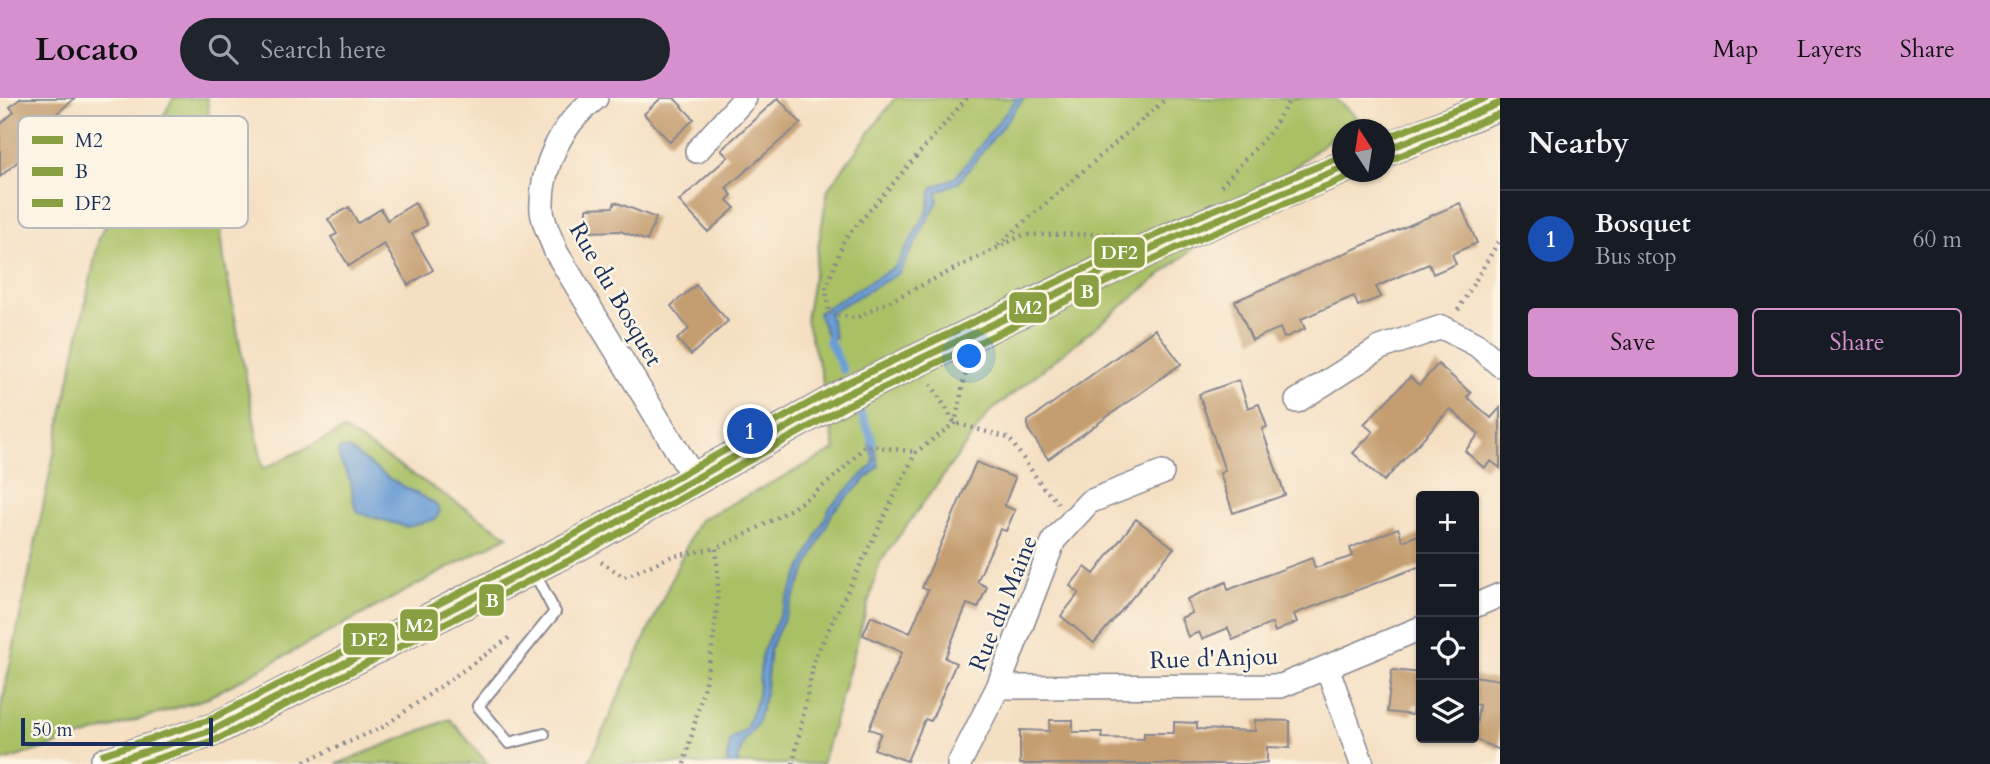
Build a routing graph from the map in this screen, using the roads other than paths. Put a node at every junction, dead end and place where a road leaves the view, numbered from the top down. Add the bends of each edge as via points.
1 (596, 98) edge
2 (745, 98) edge
3 (1500, 103) edge
4 (1395, 146) edge
5 (697, 151) dead end
6 (1332, 172) edge
7 (1500, 365) edge
8 (1297, 401) dead end
9 (1162, 473) dead end
10 (694, 478) junction
11 (531, 568) junction
12 (1500, 596) edge
13 (1479, 604) edge
14 (1416, 630) edge
15 (1327, 667) junction
16 (998, 687) junction
17 (544, 734) dead end
18 (106, 764) edge
19 (959, 764) edge
20 (1362, 764) edge

1 - 10 street, Rue du Bosquet via 577,112 548,160 542,213 556,253
2 - 5 street
3 - 4 street
6 - 10 street via 1173,238 916,360
7 - 8 street via 1477,345 1442,327 1380,348
9 - 16 street, Rue du Maine via 1089,502 1054,540
10 - 11 street
11 - 17 lane via 555,612 478,706 509,744
11 - 18 street via 214,730
12 - 13 street
14 - 15 street, Rue d'Anjou
15 - 16 street, Rue d'Anjou via 1281,686
15 - 20 street
16 - 19 street, Rue du Maine

